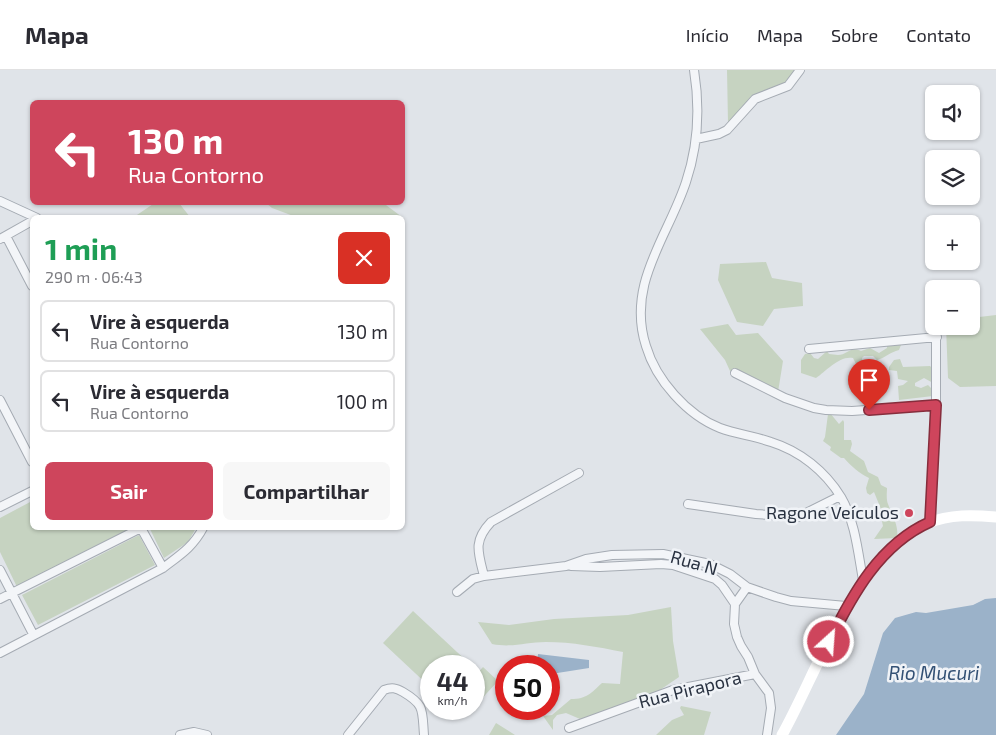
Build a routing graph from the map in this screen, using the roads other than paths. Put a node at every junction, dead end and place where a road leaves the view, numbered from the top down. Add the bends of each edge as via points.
1 (694, 70) edge
2 (800, 70) edge
3 (696, 139) junction
4 (0, 201) edge
5 (30, 215) edge
6 (30, 222) edge
7 (3, 237) edge
8 (30, 283) edge
9 (937, 337) joint
10 (809, 349) dead end
11 (735, 373) dead end
12 (0, 400) edge
13 (936, 405) junction
14 (30, 458) edge
15 (579, 473) dead end
16 (30, 492) edge
17 (840, 496) junction
18 (688, 504) dead end
19 (0, 507) edge
20 (996, 517) edge
21 (930, 522) junction
22 (137, 530) edge
23 (142, 530) edge
24 (202, 530) edge
25 (651, 553) junction
26 (651, 564) junction
27 (566, 566) junction
28 (162, 568) junction
29 (0, 570) edge
30 (730, 574) junction
31 (484, 576) junction
32 (863, 580) junction
33 (722, 585) junction
34 (747, 587) junction
35 (12, 592) junction
36 (457, 592) dead end
37 (0, 599) edge
38 (735, 604) junction
39 (846, 606) junction
40 (33, 634) junction
41 (0, 653) edge
42 (755, 674) junction
43 (569, 728) dead end
44 (180, 735) edge
45 (207, 735) edge
46 (348, 735) edge
47 (424, 735) edge
48 (768, 735) edge
49 (782, 735) edge

1 - 3 street via 698,108
2 - 3 street via 788,86 755,99 727,130
3 - 17 street via 686,182 645,279 641,319 646,347 670,389 694,413 720,428 770,441 797,454 821,472
4 - 5 street
6 - 7 street
7 - 8 street
9 - 10 street
9 - 13 street
11 - 13 street via 785,398 826,410
12 - 14 street
13 - 21 street
15 - 31 street via 491,522 478,543
16 - 19 street
17 - 18 street via 798,517
17 - 32 street via 852,524
20 - 21 main road via 960,516
21 - 32 main road via 891,548
22 - 35 street
23 - 28 street
24 - 28 street via 196,541
25 - 26 street
25 - 27 street, Rua N via 612,555
25 - 30 street, Rua N via 700,561
26 - 27 street, Rua N
26 - 33 street, Rua N via 680,567 715,579
27 - 31 street, Rua N
28 - 40 street
29 - 35 street
30 - 33 street
30 - 34 street, Rua N
31 - 36 street, Rua N via 473,579
32 - 39 main road
33 - 38 street, Rua N
34 - 38 street
34 - 39 street, Rua N via 791,600
35 - 37 street
35 - 40 street
38 - 42 street, Rua Pirapora via 736,637
39 - 49 main road
40 - 41 street
42 - 43 street, Rua Pirapora via 673,690
42 - 48 street, Rua Pirapora via 769,693
44 - 45 street via 194,732
46 - 47 street via 384,690 390,688 396,688 416,700 423,714

